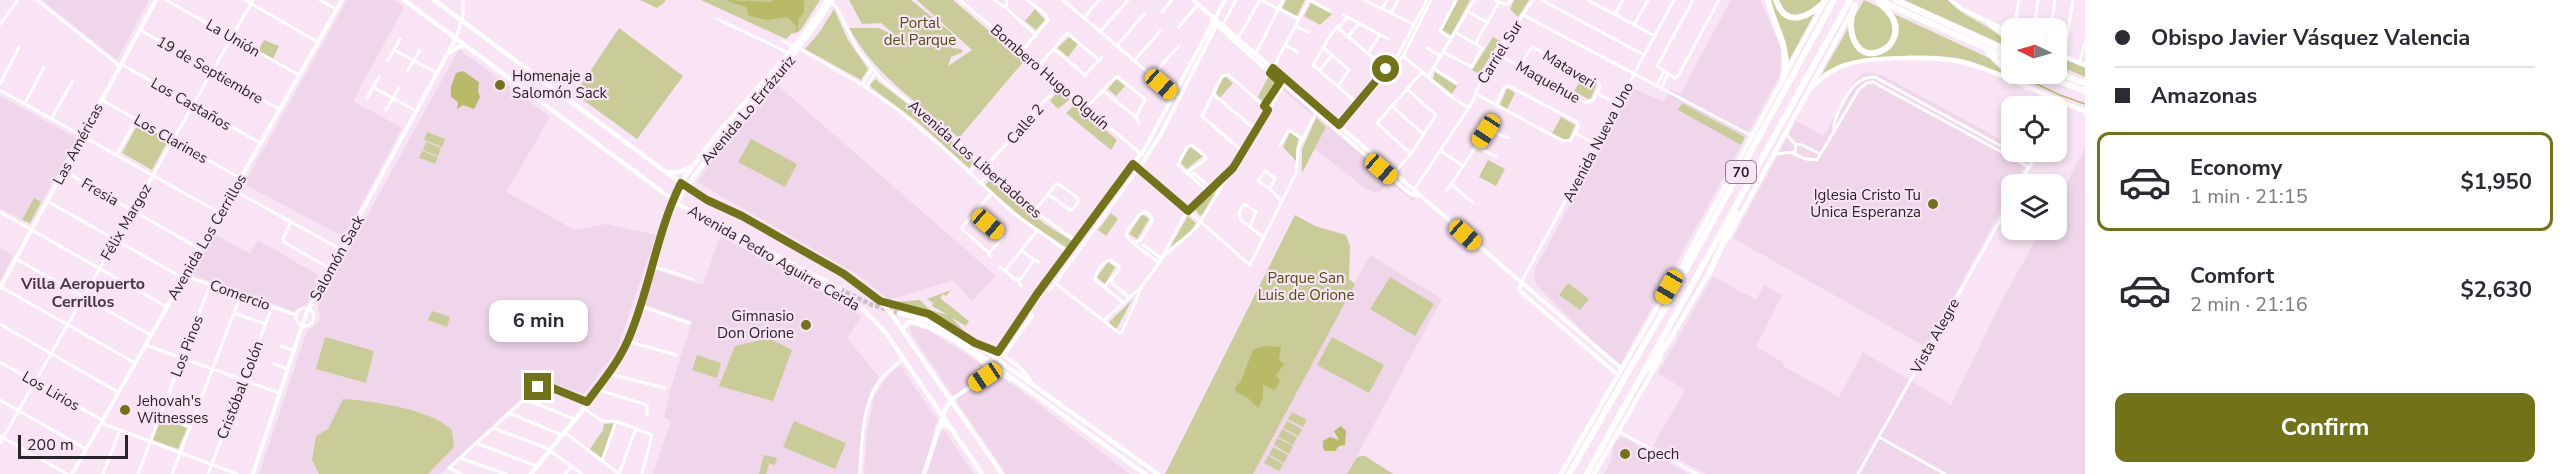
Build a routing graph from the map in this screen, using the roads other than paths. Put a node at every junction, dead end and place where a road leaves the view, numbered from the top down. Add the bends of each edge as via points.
1 (18, 0) edge
2 (37, 0) edge
3 (156, 0) edge
4 (166, 0) edge
5 (244, 0) edge
6 (320, 0) edge
7 (342, 0) edge
8 (404, 0) edge
9 (434, 0) edge
10 (463, 0) edge
11 (960, 0) edge
12 (994, 0) edge
13 (1007, 0) edge
14 (1029, 0) edge
15 (1063, 0) edge
16 (1070, 0) edge
17 (1099, 0) edge
18 (1128, 0) edge
19 (1172, 0) edge
20 (1193, 0) edge
21 (1225, 0) edge
22 (1236, 0) edge
23 (1261, 0) edge
24 (1283, 0) edge
25 (1309, 0) edge
26 (1364, 0) edge
27 (1387, 0) edge
28 (1398, 0) edge
29 (1429, 0) edge
30 (1456, 0) edge
31 (1474, 0) edge
32 (1512, 0) edge
33 (1533, 0) edge
34 (1542, 0) edge
35 (1588, 0) edge
36 (1623, 0) edge
37 (1647, 0) edge
38 (1674, 0) edge
39 (1693, 0) edge
40 (1719, 0) edge
41 (1768, 0) edge
42 (1776, 0) edge
43 (1826, 0) edge
44 (1834, 0) edge
45 (1876, 0) edge
46 (1896, 0) edge
47 (1951, 0) edge
48 (2019, 0) edge
49 (2038, 0) edge
50 (2055, 0) edge
51 (2073, 0) edge
52 (830, 1) edge
53 (1497, 1) edge
54 (252, 2) edge
55 (1597, 2) edge
56 (1854, 2) edge
57 (1067, 4) junction
58 (1198, 4) junction
59 (1005, 7) junction
60 (336, 9) junction
61 (1279, 9) junction
62 (1382, 9) junction
63 (1330, 11) dead end
64 (1162, 12) dead end
65 (1467, 12) junction
66 (1391, 13) junction
67 (1144, 14) dead end
68 (1523, 15) junction
69 (1615, 15) junction
70 (1084, 18) junction
71 (2016, 18) edge
72 (2035, 18) edge
73 (2052, 18) edge
74 (717, 19) dead end
75 (1215, 19) junction
76 (1299, 19) junction
77 (462, 20) junction
78 (1989, 22) junction
79 (1488, 23) junction
80 (0, 24) edge
81 (1223, 24) junction
82 (1359, 24) junction
83 (1634, 25) junction
84 (1295, 26) junction
85 (1416, 26) junction
86 (1179, 27) dead end
87 (1337, 27) junction
88 (2001, 27) edge
89 (140, 30) junction
90 (1161, 30) dead end
91 (1100, 32) junction
92 (1308, 32) dead end
93 (1455, 32) junction
94 (2001, 32) edge
95 (1036, 34) junction
96 (1379, 36) junction
97 (1655, 36) junction
98 (231, 37) junction
99 (1348, 37) junction
100 (2067, 37) edge
101 (456, 38) junction
102 (1239, 38) junction
103 (400, 39) dead end
104 (1388, 39) dead end
105 (1451, 39) junction
106 (782, 40) dead end
107 (318, 42) junction
108 (1234, 42) junction
109 (2085, 42) edge
110 (1475, 44) junction
111 (1285, 45) junction
112 (1978, 45) junction
113 (466, 46) junction
114 (1117, 46) junction
115 (1179, 46) dead end
116 (18, 47) dead end
117 (797, 47) junction
118 (1323, 47) junction
119 (2001, 47) edge
120 (1054, 48) junction
121 (1427, 48) dead end
122 (394, 50) junction
123 (420, 50) dead end
124 (1021, 52) junction
125 (1298, 52) dead end
126 (789, 53) junction
127 (1256, 53) junction
128 (1368, 53) junction
129 (448, 54) junction
130 (1401, 54) junction
131 (1442, 54) junction
132 (1497, 54) junction
133 (1332, 55) junction
134 (1644, 55) junction
135 (2001, 55) edge
136 (2067, 57) edge
137 (388, 60) dead end
138 (414, 60) junction
139 (1134, 61) junction
140 (2079, 63) junction
141 (121, 65) junction
142 (2085, 65) edge
143 (44, 67) dead end
144 (1038, 67) junction
145 (1519, 67) junction
146 (1273, 68) junction
147 (1434, 68) junction
148 (872, 69) junction
149 (408, 70) dead end
150 (1320, 70) junction
151 (1387, 70) junction
152 (212, 71) junction
153 (1422, 72) junction
154 (1664, 72) junction
155 (875, 73) junction
156 (1270, 73) junction
157 (438, 74) junction
158 (1668, 74) junction
159 (299, 75) junction
160 (1634, 75) junction
161 (379, 76) dead end
162 (1152, 76) junction
163 (1428, 77) junction
164 (2067, 77) edge
165 (1783, 79) junction
166 (72, 82) dead end
167 (1282, 83) junction
168 (1456, 83) dead end
169 (2085, 83) edge
170 (0, 84) edge
171 (2066, 84) edge
172 (1059, 85) junction
173 (864, 86) junction
174 (1338, 86) junction
175 (1656, 86) junction
176 (373, 87) junction
177 (2026, 87) junction
178 (399, 88) dead end
179 (1661, 88) junction
180 (1853, 88) junction
181 (1407, 89) junction
182 (0, 90) edge
183 (1102, 90) junction
184 (1809, 90) junction
185 (1858, 90) junction
186 (2085, 91) edge
187 (1597, 93) junction
188 (1213, 94) junction
189 (1476, 94) junction
190 (2046, 96) edge
191 (1176, 97) junction
192 (367, 98) dead end
193 (393, 98) junction
194 (102, 100) junction
195 (1358, 103) junction
196 (25, 104) junction
197 (193, 105) junction
198 (1496, 105) junction
199 (1618, 105) junction
200 (2067, 105) edge
201 (1264, 106) junction
202 (1392, 106) junction
203 (1086, 108) junction
204 (1469, 108) junction
205 (279, 109) junction
206 (386, 110) dead end
207 (1268, 110) junction
208 (2085, 111) edge
209 (418, 112) junction
210 (1316, 113) junction
211 (1136, 117) junction
212 (52, 118) junction
213 (137, 119) junction
214 (1139, 123) dead end
215 (1339, 125) junction
216 (1335, 129) junction
217 (1834, 129) junction
218 (1256, 130) junction
219 (1575, 133) junction
220 (1786, 134) junction
221 (83, 135) junction
222 (1424, 135) junction
223 (1754, 137) junction
224 (1508, 138) dead end
225 (1302, 139) junction
226 (173, 140) junction
227 (260, 143) junction
228 (1795, 144) junction
229 (1280, 145) dead end
230 (1597, 145) junction
231 (1476, 146) junction
232 (1441, 151) junction
233 (1243, 152) junction
234 (1792, 153) junction
235 (117, 154) junction
236 (1141, 154) junction
237 (1411, 154) junction
238 (1776, 154) junction
239 (1820, 154) junction
240 (1496, 157) dead end
241 (978, 162) junction
242 (990, 162) junction
243 (2032, 163) joint
244 (1133, 164) junction
245 (1463, 166) junction
246 (692, 167) junction
247 (1195, 167) junction
248 (2029, 167) junction
249 (1139, 168) junction
250 (1233, 168) junction
251 (64, 171) junction
252 (666, 172) junction
253 (969, 173) junction
254 (1186, 173) junction
255 (1394, 173) junction
256 (990, 174) junction
257 (1195, 174) junction
258 (2025, 174) edge
259 (153, 175) junction
260 (240, 178) junction
261 (979, 183) junction
262 (1451, 184) junction
263 (683, 185) junction
264 (1212, 188) junction
265 (1270, 189) junction
266 (233, 190) junction
267 (1447, 190) dead end
268 (1207, 191) junction
269 (1412, 192) junction
270 (1744, 193) junction
271 (991, 194) junction
272 (1048, 194) junction
273 (675, 200) junction
274 (47, 201) junction
275 (1282, 202) junction
276 (1473, 203) dead end
277 (133, 210) junction
278 (1188, 211) junction
279 (0, 212) edge
280 (975, 212) junction
281 (1034, 212) junction
282 (220, 213) junction
283 (704, 219) junction
284 (2001, 219) edge
285 (291, 222) junction
286 (1200, 222) junction
287 (1250, 226) junction
288 (957, 227) dead end
289 (962, 229) junction
290 (32, 230) junction
291 (1037, 231) junction
292 (1002, 237) junction
293 (1264, 238) junction
294 (116, 239) junction
295 (1007, 239) dead end
296 (1142, 239) junction
297 (1076, 241) junction
298 (1135, 245) junction
299 (1143, 245) junction
300 (200, 249) junction
301 (342, 250) junction
302 (1021, 250) junction
303 (1068, 252) junction
304 (988, 253) junction
305 (1689, 254) junction
306 (991, 258) dead end
307 (16, 259) junction
308 (1034, 260) junction
309 (1160, 261) junction
310 (1039, 262) dead end
311 (651, 266) junction
312 (1000, 267) dead end
313 (100, 268) junction
314 (331, 269) junction
315 (1006, 269) junction
316 (1709, 273) junction
317 (184, 277) junction
318 (692, 279) dead end
319 (1113, 279) junction
320 (1018, 280) junction
321 (1055, 283) junction
322 (1521, 283) junction
323 (1113, 284) junction
324 (210, 285) junction
325 (1021, 286) dead end
326 (1142, 286) junction
327 (0, 287) edge
328 (1106, 288) junction
329 (840, 289) tunnel mouth
330 (1050, 290) dead end
331 (241, 296) junction
332 (84, 297) junction
333 (1130, 298) junction
334 (880, 301) junction
335 (1124, 303) junction
336 (639, 306) junction
337 (167, 307) junction
338 (272, 307) junction
339 (309, 310) junction
340 (1028, 310) junction
341 (234, 313) junction
342 (899, 313) tunnel mouth
343 (296, 315) junction
344 (1660, 317) junction
345 (1103, 321) junction
346 (689, 323) dead end
347 (0, 324) edge
348 (68, 324) junction
349 (265, 324) junction
350 (302, 326) junction
351 (902, 329) junction
352 (151, 335) junction
353 (1673, 335) junction
354 (627, 341) junction
355 (975, 343) junction
356 (145, 344) junction
357 (281, 346) dead end
358 (1595, 346) junction
359 (293, 350) junction
360 (998, 352) junction
361 (1591, 352) junction
362 (51, 354) junction
363 (675, 355) dead end
364 (1003, 356) junction
365 (182, 358) junction
366 (903, 359) junction
367 (0, 362) edge
368 (135, 363) junction
369 (274, 364) dead end
370 (987, 365) junction
371 (213, 369) junction
372 (287, 369) junction
373 (1622, 369) junction
374 (998, 372) junction
375 (608, 373) junction
376 (1618, 375) junction
377 (985, 377) junction
378 (244, 380) junction
379 (35, 382) junction
380 (1032, 385) junction
381 (664, 388) dead end
382 (596, 389) junction
383 (1030, 391) junction
384 (1632, 391) junction
385 (118, 392) junction
386 (279, 393) junction
387 (525, 399) junction
388 (0, 400) edge
389 (951, 401) junction
390 (587, 402) junction
391 (583, 407) junction
392 (19, 411) junction
393 (509, 413) junction
394 (160, 415) junction
395 (647, 415) dead end
396 (942, 416) junction
397 (574, 419) junction
398 (616, 421) junction
399 (101, 422) junction
400 (949, 426) junction
401 (190, 427) junction
402 (493, 428) junction
403 (636, 428) junction
404 (938, 428) junction
405 (120, 430) junction
406 (1618, 431) junction
407 (563, 433) junction
408 (2, 437) edge
409 (1879, 437) junction
410 (150, 442) junction
411 (0, 443) edge
412 (476, 443) junction
413 (86, 449) junction
414 (549, 451) junction
415 (180, 453) junction
416 (460, 458) junction
417 (602, 461) junction
418 (212, 465) junction
419 (537, 466) junction
420 (571, 466) junction
421 (67, 474) edge
422 (72, 474) edge
423 (103, 474) edge
424 (138, 474) edge
425 (172, 474) edge
426 (208, 474) edge
427 (237, 474) edge
428 (252, 474) edge
429 (461, 474) edge
430 (506, 474) edge
431 (531, 474) edge
432 (565, 474) edge
433 (582, 474) edge
434 (619, 474) edge
435 (642, 474) edge
436 (860, 474) edge
437 (924, 474) edge
438 (982, 474) edge
439 (1002, 474) edge
440 (1145, 474) edge
441 (1158, 474) edge
442 (1561, 474) edge
443 (1569, 474) edge
444 (1587, 474) edge
445 (1594, 474) edge
446 (1697, 474) edge
447 (1858, 474) edge
448 (1945, 474) edge

1 - 80 street
2 - 141 street, Los Castaños
3 - 89 street, Las Américas
4 - 98 street, La Unión
5 - 54 street
6 - 60 street
7 - 60 street, Avenida Los Cerrillos
8 - 101 main road, Avenida Pedro Aguirre Cerda
9 - 77 main road, Avenida Pedro Aguirre Cerda
10 - 77 street, Salomón Sack
11 - 124 street, Bombero Hugo Olguín
12 - 59 street
13 - 59 street
14 - 95 street via 1048,18
15 - 57 street
16 - 57 street
17 - 70 street
18 - 91 street
19 - 64 street
20 - 58 street
21 - 75 street
22 - 81 street
23 - 61 street
23 - 102 street
24 - 61 street
25 - 63 street
25 - 76 street
26 - 62 street
27 - 62 street
28 - 66 street
29 - 85 street
30 - 105 street via 1440,31
31 - 65 street
32 - 53 street via 1508,5
33 - 68 street, Carriel Sur
34 - 134 street
35 - 55 street
36 - 69 street
37 - 83 street
38 - 97 street, Avenida Nueva Uno
39 - 154 street via 1657,65
40 - 158 street via 1678,76
41 - 165 highway via 1786,51
42 - 43 highway via 1782,12 1797,17 1812,13
43 - 165 main road
44 - 344 highway, 70
45 - 56 highway via 1892,15 1896,26 1893,42 1881,51 1864,50 1853,40 1850,26
45 - 112 highway
46 - 119 highway
47 - 78 street
48 - 71 street
49 - 72 street
50 - 73 street
51 - 100 street
52 - 117 main road, Avenida Lo Errázuriz
52 - 148 street, Avenida Los Libertadores
53 - 79 street
54 - 98 street, Félix Margoz
54 - 107 street
55 - 69 street
56 - 184 main road
56 - 270 highway, 70
57 - 70 street
58 - 75 street
58 - 86 street
59 - 95 street
60 - 107 street, Avenida Los Cerrillos
61 - 76 street
61 - 127 street
62 - 66 street
65 - 79 street
65 - 93 street
66 - 85 street
67 - 114 street
68 - 132 street, Carriel Sur
68 - 160 street
69 - 83 street
70 - 91 street
74 - 126 street
75 - 81 street
75 - 108 street
75 - 191 street
76 - 84 street
77 - 101 street, Salomón Sack
77 - 252 main road, Avenida Pedro Aguirre Cerda
78 - 88 street
78 - 94 highway
79 - 110 street
81 - 102 street
82 - 87 street via 1346,17
82 - 96 street
82 - 99 street
83 - 97 street
84 - 92 street
84 - 111 street
85 - 130 street
87 - 99 street
87 - 118 street
89 - 141 street, Las Américas
89 - 152 street, 19 de Septiembre
90 - 139 street
91 - 114 street
93 - 105 street
93 - 110 street
95 - 124 street
96 - 104 street
96 - 128 street
97 - 134 street, Avenida Nueva Uno
98 - 152 street, Félix Margoz
98 - 159 street, La Unión
99 - 128 street
101 - 113 main road, Avenida Pedro Aguirre Cerda
101 - 129 street, Salomón Sack
102 - 108 street
102 - 127 street
103 - 122 street
105 - 131 street
106 - 117 street, Avenida Los Libertadores
107 - 159 street, Avenida Los Cerrillos
108 - 156 street
109 - 140 street
110 - 131 street via 1482,48 1472,67
111 - 125 street
111 - 146 street
112 - 135 highway
112 - 177 highway
113 - 129 street
113 - 273 main road, Avenida Pedro Aguirre Cerda
114 - 139 street
115 - 162 street
116 - 170 street
117 - 126 main road, Avenida Lo Errázuriz
117 - 173 street, Avenida Los Libertadores
117 - 263 main road, Avenida Lo Errázuriz
118 - 133 street
118 - 150 street via 1311,64
120 - 120 street via 1067,33 1100,59 1086,75
120 - 144 street
121 - 131 street
122 - 137 street
122 - 138 street
123 - 138 street
124 - 144 street, Bombero Hugo Olguín
126 - 246 main road, Avenida Lo Errázuriz
127 - 146 street
128 - 151 street
129 - 157 street, Salomón Sack
130 - 151 street
130 - 153 street
131 - 147 street
132 - 145 street, Maquehue
132 - 189 street, Carriel Sur via 1483,74
133 - 150 street
133 - 174 street via 1349,70
134 - 160 street, Avenida Nueva Uno
136 - 140 street
138 - 149 street
138 - 157 street
139 - 162 street
140 - 142 street
141 - 194 street, Las Américas
141 - 197 street, Los Castaños
143 - 196 street
144 - 172 street, Bombero Hugo Olguín
145 - 187 street, Maquehue via 1586,103
145 - 187 street, Mataveri via 1532,48 1599,84
146 - 156 street
146 - 215 street
147 - 163 street
147 - 168 street
148 - 155 street, Avenida Los Libertadores
148 - 173 street
150 - 174 street
151 - 195 street
152 - 197 street, Félix Margoz
152 - 205 street, 19 de Septiembre
153 - 163 street
153 - 181 street
154 - 158 street
154 - 175 street
155 - 173 street
155 - 241 street, Avenida Los Libertadores
156 - 167 street
157 - 209 street, Salomón Sack
158 - 179 street
159 - 205 street, Avenida Los Cerrillos
160 - 175 street
160 - 199 street, Avenida Nueva Uno
161 - 176 street
162 - 191 street
163 - 204 street
164 - 169 highway
165 - 223 main road
166 - 212 street
167 - 201 street
167 - 207 street
167 - 210 street
171 - 186 highway
172 - 203 street, Bombero Hugo Olguín
172 - 242 street, Calle 2
173 - 253 street, Avenida Los Libertadores via 920,127
174 - 195 street
175 - 179 street
176 - 192 street
176 - 193 street
177 - 184 main road via 1970,64 1936,59 1851,63 1828,73
177 - 190 main road
178 - 193 street
179 - 223 street
180 - 185 street
180 - 217 street
180 - 243 street via 1865,78 1880,79
181 - 202 street
181 - 222 street via 1436,115
182 - 196 street
183 - 203 street
183 - 211 street
183 - 211 street via 1114,77 1119,77 1145,99
184 - 220 main road
185 - 217 street
185 - 248 street via 1867,83 1879,84
187 - 199 street, Mataveri
188 - 201 street via 1226,74
188 - 218 street
188 - 233 street via 1202,116
189 - 198 street
189 - 204 street, Carriel Sur
191 - 236 street
191 - 249 street via 1161,134
193 - 206 street
193 - 209 street
194 - 213 street, Los Clarines
194 - 221 street, Las Américas
195 - 215 street
196 - 212 street
197 - 226 street, Félix Margoz
197 - 227 street, Los Castaños
198 - 219 street via 1563,141 1570,141
198 - 219 street via 1509,86 1577,122
199 - 230 street, Avenida Nueva Uno
200 - 208 main road
201 - 207 street
202 - 222 street
202 - 237 street via 1377,124
203 - 236 street, Bombero Hugo Olguín
204 - 232 street, Carriel Sur
205 - 227 street, Avenida Los Cerrillos
207 - 218 street
209 - 301 street, Salomón Sack
210 - 216 street
210 - 225 street
211 - 214 street
212 - 221 street
213 - 226 street, Los Clarines
213 - 235 street
215 - 216 street
215 - 255 street
216 - 269 street
217 - 239 street
218 - 233 street
219 - 230 street
220 - 228 street
220 - 238 main road
221 - 235 street
221 - 251 street, Las Américas
222 - 237 street
223 - 305 main road
224 - 231 street via 1489,129
225 - 229 street via 1289,130
225 - 275 street via 1297,171
226 - 259 street, Félix Margoz
226 - 260 street, Los Clarines
227 - 260 street, Avenida Los Cerrillos
228 - 234 street
228 - 239 street
230 - 322 street, Avenida Nueva Uno
231 - 240 street
231 - 245 street
232 - 245 street
232 - 269 street, Carriel Sur
233 - 250 street
234 - 238 street
234 - 239 street via 1817,160
235 - 259 street
236 - 244 street
237 - 255 street
238 - 316 main road
241 - 242 street
241 - 253 street
241 - 256 street, Avenida Los Libertadores
242 - 256 street
243 - 248 street
244 - 249 street
244 - 297 street
245 - 262 street
246 - 252 main road
246 - 263 main road, Avenida Lo Errázuriz
247 - 254 street
247 - 254 street via 1206,158 1190,144 1178,162
247 - 257 street
248 - 258 street
249 - 278 street
249 - 321 street
250 - 264 street
250 - 286 street
251 - 274 street, Las Américas
251 - 277 street, Fresia
252 - 263 main road, Avenida Pedro Aguirre Cerda
253 - 261 street, Avenida Los Libertadores
254 - 257 street
254 - 268 street
255 - 269 street
256 - 261 street
256 - 281 street, Avenida Los Libertadores
257 - 264 street
259 - 277 street, Félix Margoz
259 - 282 street
260 - 266 street, Avenida Los Cerrillos
261 - 271 street, Avenida Los Libertadores
262 - 267 street
262 - 276 street
263 - 273 main road, Avenida Lo Errázuriz
263 - 334 main road, Avenida Pedro Aguirre Cerda via 844,274
264 - 268 street
265 - 265 street via 1275,177 1263,171 1258,181
265 - 275 street
266 - 282 street, Avenida Los Cerrillos
266 - 285 street
268 - 278 street
269 - 322 street
270 - 316 highway
270 - 384 highway, 70
271 - 280 street
271 - 291 street, Avenida Los Libertadores
272 - 272 street via 1057,183 1078,202 1070,210
272 - 281 street
273 - 283 main road, Avenida Pedro Aguirre Cerda
273 - 311 main road, Avenida Lo Errázuriz
274 - 290 street, Las Américas
274 - 294 street, Comercio
275 - 293 street
277 - 294 street, Félix Margoz
277 - 300 street, Fresia
278 - 286 street
278 - 309 street
279 - 290 street
280 - 289 street
280 - 292 street
281 - 297 street, Avenida Los Libertadores
282 - 300 street, Avenida Los Cerrillos
283 - 329 main road
283 - 366 main road, Avenida Pedro Aguirre Cerda via 858,306 879,325
284 - 409 street, Vista Alegre
285 - 301 street
285 - 314 street via 283,240
286 - 293 street via 1250,265
286 - 309 street
287 - 287 street via 1256,212 1244,204 1238,215
287 - 293 street
288 - 289 street
289 - 304 street
290 - 307 street, Las Américas
290 - 313 street
291 - 302 street
291 - 303 street, Avenida Los Libertadores
292 - 295 street
292 - 304 street
294 - 313 street, Félix Margoz
294 - 317 street, Comercio
296 - 298 street
296 - 298 street via 1152,220 1143,212 1126,232
296 - 299 street
297 - 303 street
298 - 299 street
298 - 309 street
299 - 309 street
300 - 317 street, Avenida Los Cerrillos
301 - 314 street, Salomón Sack
302 - 308 street
302 - 315 street
303 - 340 street
304 - 306 street
305 - 344 highway
305 - 373 main road
307 - 327 street, Las Américas
307 - 332 street
308 - 310 street
308 - 320 street
309 - 326 street
311 - 318 street
311 - 336 main road, Avenida Lo Errázuriz
312 - 315 street
313 - 332 street, Félix Margoz
313 - 337 street
314 - 339 street, Salomón Sack
315 - 320 street
316 - 353 main road
317 - 324 street, Comercio
317 - 337 street, Avenida Los Cerrillos
319 - 323 street
319 - 328 street
319 - 328 street via 1119,267 1107,260 1095,276
320 - 325 street
321 - 330 street
321 - 345 street
322 - 358 street
322 - 361 street via 1519,290
323 - 328 street
323 - 333 street
324 - 331 street, Comercio
324 - 365 street, Los Pinos
326 - 333 street
326 - 345 street via 1122,332
327 - 348 street
328 - 335 street
331 - 338 street, Comercio
331 - 341 street
332 - 348 street, Félix Margoz
332 - 352 street
333 - 335 street
334 - 351 main road, Avenida Pedro Aguirre Cerda
334 - 355 main road via 929,314
335 - 345 street
336 - 346 street
336 - 354 main road, Avenida Lo Errázuriz
337 - 352 street, Avenida Los Cerrillos
338 - 343 street, Comercio
338 - 349 street, Cristóbal Colón
339 - 343 street via 301,309
339 - 350 street, Salomón Sack
339 - 350 street via 313,321
340 - 360 street
340 - 364 street via 1032,316
341 - 349 street
341 - 371 street
342 - 383 main road via 944,329
343 - 350 street
344 - 443 highway, 70
347 - 362 street
348 - 362 street, Félix Margoz
348 - 368 street
349 - 378 street, Cristóbal Colón
350 - 359 street, Salomón Sack
351 - 370 main road via 909,321 928,326
351 - 389 main road, Avenida Pedro Aguirre Cerda
352 - 356 street, Avenida Los Cerrillos
353 - 384 highway
353 - 406 main road
354 - 363 street
354 - 375 main road, Avenida Lo Errázuriz
355 - 360 street
355 - 380 main road
356 - 365 street
356 - 368 street, Avenida Los Cerrillos
357 - 359 street
358 - 361 street
358 - 373 street
359 - 372 street, Salomón Sack
360 - 364 street
361 - 376 street
362 - 379 street, Félix Margoz
362 - 385 street
364 - 380 street via 1024,372
365 - 371 street
365 - 394 street, Los Pinos
366 - 396 main road, Avenida Pedro Aguirre Cerda
366 - 436 street via 880,381 870,400
367 - 379 street, Los Lirios
368 - 385 street, Avenida Los Cerrillos
369 - 372 street
370 - 374 main road
370 - 377 main road
371 - 378 street
371 - 401 street
372 - 386 street, Salomón Sack
373 - 376 main road
374 - 377 main road
374 - 383 main road
375 - 381 street
375 - 382 main road, Avenida Lo Errázuriz
376 - 442 main road
377 - 389 main road
378 - 386 street
378 - 418 street, Cristóbal Colón
379 - 392 street, Félix Margoz
379 - 399 street, Los Lirios
380 - 441 main road
382 - 390 main road, Avenida Lo Errázuriz
382 - 395 street via 647,405
383 - 440 main road
384 - 444 highway, 70
385 - 399 street, Avenida Los Cerrillos
386 - 428 street, Salomón Sack
387 - 390 street via 543,385
387 - 393 street
387 - 397 street
388 - 392 street
389 - 396 main road
389 - 439 main road, Avenida Pedro Aguirre Cerda
390 - 391 main road, Avenida Lo Errázuriz
391 - 397 main road, Avenida Lo Errázuriz
391 - 398 street via 602,421
392 - 408 street, Félix Margoz
392 - 413 street
393 - 402 street
393 - 407 street
394 - 401 street
394 - 410 street, Los Pinos
396 - 400 main road, Avenida Pedro Aguirre Cerda
396 - 404 main road
397 - 407 main road, Avenida Lo Errázuriz
398 - 403 street
398 - 417 street
399 - 405 street, Los Lirios
399 - 413 street, Avenida Los Cerrillos
400 - 404 main road
400 - 438 main road, Avenida Pedro Aguirre Cerda
401 - 415 street
402 - 412 street
402 - 414 street
403 - 434 street
403 - 435 street via 652,435
404 - 437 main road
405 - 410 street, Los Lirios
405 - 423 street
406 - 445 main road
406 - 446 street
407 - 414 main road, Avenida Lo Errázuriz
407 - 417 street
408 - 411 street, Félix Margoz
408 - 421 street
409 - 447 street, Vista Alegre
409 - 448 street
410 - 415 street, Los Lirios
410 - 424 street, Los Pinos
412 - 416 street
412 - 419 street
413 - 422 street, Avenida Los Cerrillos
414 - 419 main road, Avenida Lo Errázuriz
414 - 420 street
415 - 418 street, Los Lirios
415 - 425 street
416 - 429 street via 449,469
416 - 430 street
417 - 434 street
418 - 426 street, Cristóbal Colón
418 - 427 street, Los Lirios
419 - 431 main road, Avenida Lo Errázuriz
420 - 432 street
420 - 433 street

